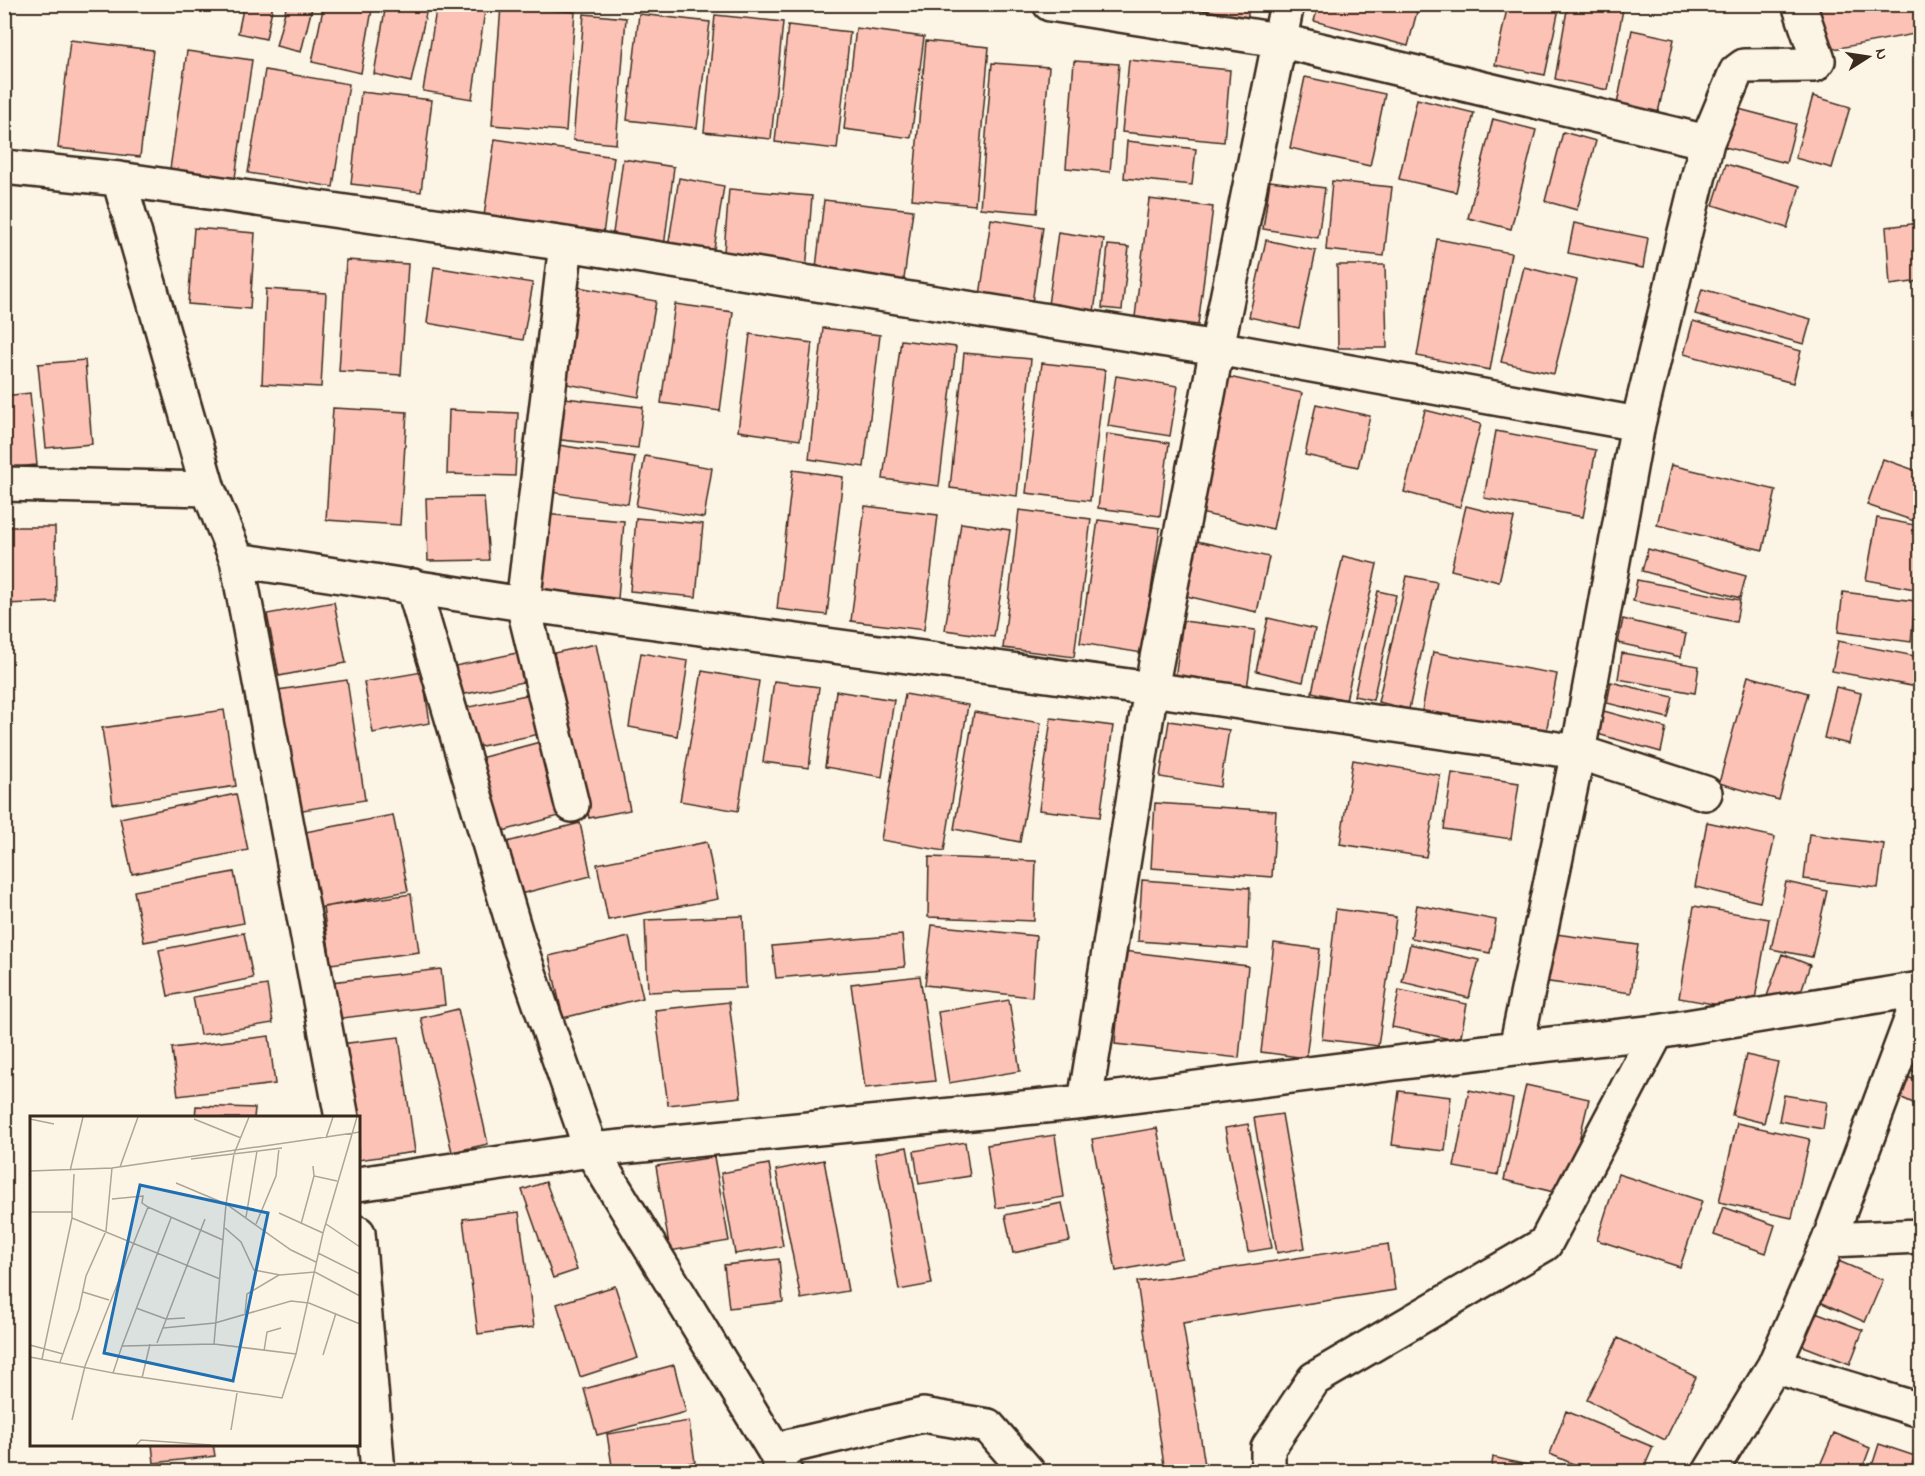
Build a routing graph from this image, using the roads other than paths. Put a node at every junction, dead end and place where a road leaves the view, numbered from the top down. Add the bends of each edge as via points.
1 (1050, 4) edge
2 (1287, 4) edge
3 (1799, 4) edge
4 (1278, 40) junction
5 (1707, 142) junction
6 (4, 167) edge
7 (119, 179) junction
8 (566, 244) junction
9 (1216, 348) junction
10 (1638, 424) junction
11 (4, 484) edge
12 (208, 489) junction
13 (237, 560) junction
14 (413, 586) junction
15 (523, 604) junction
16 (1151, 689) junction
17 (1578, 752) junction
18 (1705, 793) dead end
19 (572, 805) dead end
20 (1920, 989) edge
21 (1920, 996) edge
22 (1656, 1032) junction
23 (1516, 1048) junction
24 (1085, 1102) junction
25 (342, 1116) edge
26 (591, 1150) junction
27 (360, 1184) edge
28 (1920, 1236) edge
29 (1829, 1240) junction
30 (360, 1257) edge
31 (1774, 1366) junction
32 (1920, 1410) edge
33 (780, 1461) edge
34 (378, 1472) edge
35 (1028, 1472) edge
36 (1268, 1472) edge
37 (1710, 1472) edge

1 - 4 street
2 - 4 street
3 - 5 street via 1817,63 1744,66 1736,72
4 - 5 street
4 - 9 street
5 - 10 street
6 - 7 street
7 - 8 street
7 - 12 street
8 - 9 street
8 - 15 street
9 - 10 street
9 - 16 street
10 - 17 street
11 - 12 street
12 - 13 street
13 - 14 street
13 - 25 street
14 - 15 street
14 - 26 street via 518,941
15 - 16 street
15 - 19 street
16 - 17 street
16 - 24 street
17 - 18 street
17 - 23 street
20 - 22 street
21 - 29 street
22 - 23 street
22 - 36 street via 1545,1244 1314,1379 1268,1448
23 - 24 street
24 - 26 street
26 - 27 street
26 - 33 street
28 - 29 street
29 - 31 street
30 - 34 street
31 - 32 street
31 - 37 street
33 - 35 street via 923,1415 988,1426

